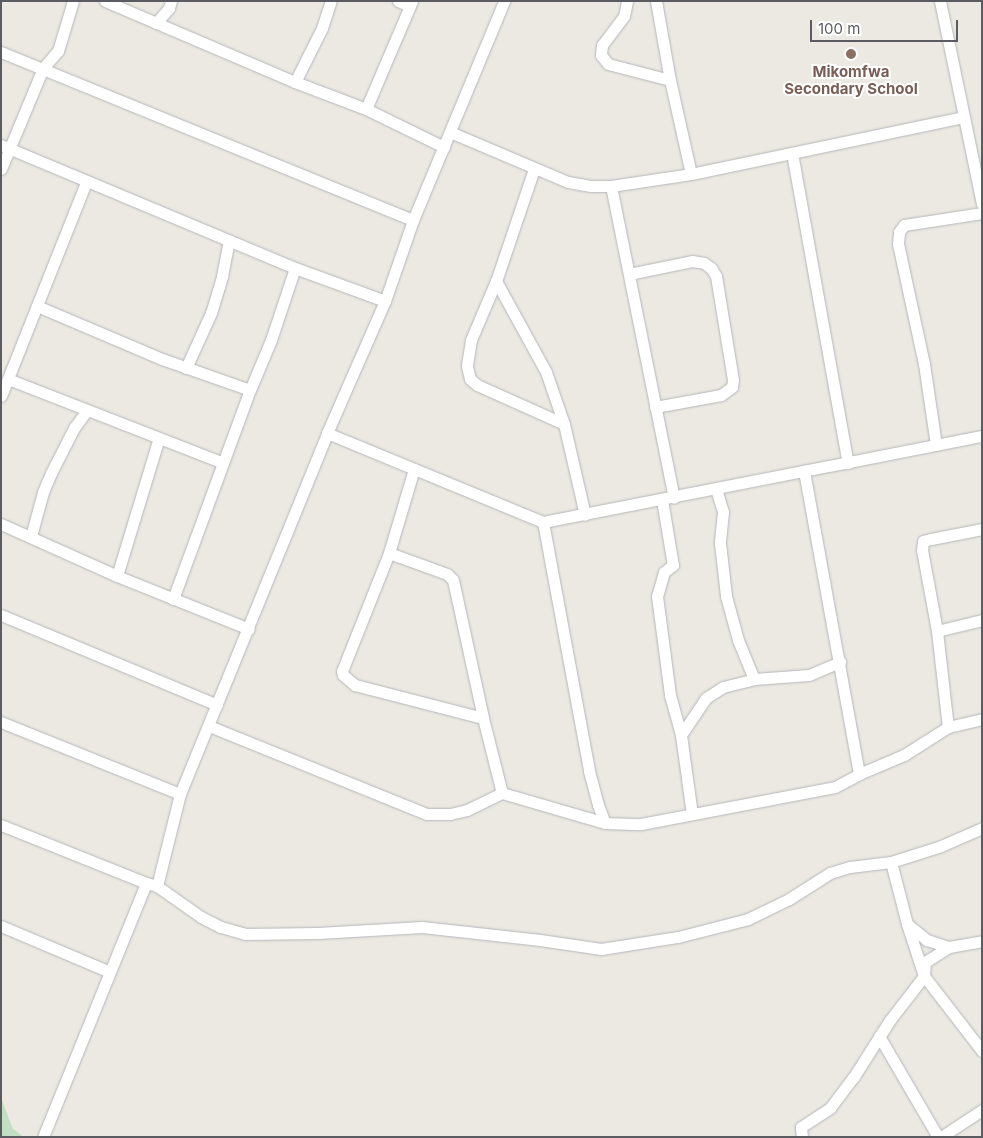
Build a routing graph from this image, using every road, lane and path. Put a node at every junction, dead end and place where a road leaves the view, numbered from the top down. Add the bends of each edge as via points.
1 (72, 1) edge
2 (105, 1) edge
3 (171, 1) edge
4 (331, 1) edge
5 (398, 1) edge
6 (504, 1) edge
7 (627, 1) edge
8 (656, 1) edge
9 (940, 1) edge
10 (411, 4) edge
11 (156, 23) junction
12 (1, 52) edge
13 (44, 68) junction
14 (670, 80) junction
15 (295, 82) junction
16 (366, 109) junction
17 (963, 117) junction
18 (450, 132) junction
19 (5, 147) edge
20 (444, 147) junction
21 (792, 152) junction
22 (978, 156) edge
23 (1, 169) edge
24 (534, 169) junction
25 (690, 174) junction
26 (86, 182) junction
27 (612, 186) junction
28 (982, 204) edge
29 (982, 212) edge
30 (414, 220) junction
31 (229, 241) junction
32 (295, 268) junction
33 (629, 274) junction
34 (496, 281) junction
35 (385, 301) junction
36 (37, 306) junction
37 (186, 368) junction
38 (8, 379) junction
39 (250, 390) junction
40 (1, 396) edge
41 (655, 407) junction
42 (87, 410) junction
43 (564, 424) junction
44 (327, 433) junction
45 (982, 436) edge
46 (159, 438) junction
47 (936, 445) junction
48 (223, 463) junction
49 (848, 463) junction
50 (414, 469) junction
51 (804, 471) junction
52 (716, 489) junction
53 (674, 498) junction
54 (662, 500) junction
55 (585, 515) junction
56 (543, 522) junction
57 (1, 524) edge
58 (982, 529) edge
59 (31, 536) junction
60 (389, 553) junction
61 (117, 576) junction
62 (173, 599) junction
63 (1, 615) edge
64 (982, 620) edge
65 (249, 629) junction
66 (937, 631) junction
67 (840, 662) junction
68 (754, 679) junction
69 (217, 705) junction
70 (483, 718) junction
71 (982, 719) edge
72 (1, 722) edge
73 (209, 726) junction
74 (948, 727) junction
75 (681, 735) junction
76 (859, 774) junction
77 (502, 793) junction
78 (180, 794) junction
79 (692, 814) junction
80 (605, 823) junction
81 (1, 825) edge
82 (982, 828) edge
83 (892, 862) junction
84 (151, 884) junction
85 (907, 924) junction
86 (1, 926) edge
87 (982, 941) edge
88 (949, 947) junction
89 (110, 972) junction
90 (924, 976) junction
91 (879, 1036) junction
92 (981, 1049) edge
93 (982, 1110) edge
94 (44, 1137) edge
95 (802, 1137) edge
96 (940, 1137) edge

1 - 13 street via 58,51
2 - 11 street
3 - 11 street
4 - 15 street via 322,28
5 - 10 street
6 - 18 street
7 - 14 street via 624,16 602,45 601,55 608,64
8 - 14 street
9 - 17 street
10 - 16 street
11 - 15 street
12 - 13 street
13 - 19 street
13 - 30 street
14 - 25 street
15 - 16 street
16 - 20 street
17 - 21 street
17 - 22 street
18 - 20 street
18 - 24 street
19 - 23 street
19 - 26 street
20 - 30 street
21 - 25 street
21 - 49 street
22 - 28 street
24 - 27 street via 568,182
24 - 34 street
25 - 27 street
26 - 31 street
26 - 36 street
27 - 33 street
29 - 47 street via 904,225 899,232 898,244 924,364
30 - 35 street
31 - 32 street
31 - 37 street via 211,313
32 - 35 street
32 - 39 street
33 - 41 street
33 - 41 street via 692,262 704,263 716,276 732,387 721,395
34 - 43 street via 546,372
34 - 43 street via 471,340 467,366 470,378 477,385
35 - 44 street
36 - 37 street
36 - 38 street
37 - 39 street
38 - 40 street
38 - 42 street
39 - 48 street
41 - 53 street
42 - 46 street
42 - 59 street via 51,473
43 - 55 street
44 - 50 street
44 - 65 street
45 - 47 street
46 - 48 street
46 - 61 street
47 - 49 street
48 - 62 street
49 - 51 street
50 - 56 street
50 - 60 street
51 - 52 street
51 - 67 street
52 - 53 street
52 - 68 street via 723,512 720,543 726,596 738,640
53 - 54 street
54 - 55 street
54 - 75 street via 673,565 664,572 657,596 670,695
55 - 56 street
56 - 80 street via 589,771
57 - 59 street
58 - 66 street via 923,541
59 - 61 street
60 - 70 street via 447,574 453,580
60 - 70 street via 343,664 344,675 355,685
61 - 62 street
62 - 65 street
63 - 69 street
64 - 66 street
65 - 69 street
66 - 74 street
67 - 68 street via 809,675
67 - 76 street
68 - 75 street via 723,687 706,698
69 - 73 street
70 - 77 street
71 - 74 street
72 - 78 street
73 - 77 street via 427,814 467,810
73 - 78 street
74 - 76 street via 904,755
75 - 79 street
76 - 79 street via 835,787
77 - 80 street
78 - 84 street
79 - 80 street via 641,824
81 - 84 street
82 - 83 street
83 - 84 street via 830,873 789,899 748,919 678,937 601,949 422,927 245,934 201,917
83 - 85 street
84 - 89 street
85 - 88 street via 927,940
85 - 90 street
86 - 89 street
87 - 88 street
88 - 90 street via 925,962
89 - 94 street
90 - 91 street
90 - 92 street
91 - 95 street via 834,1104 801,1127
91 - 96 street
93 - 96 street

